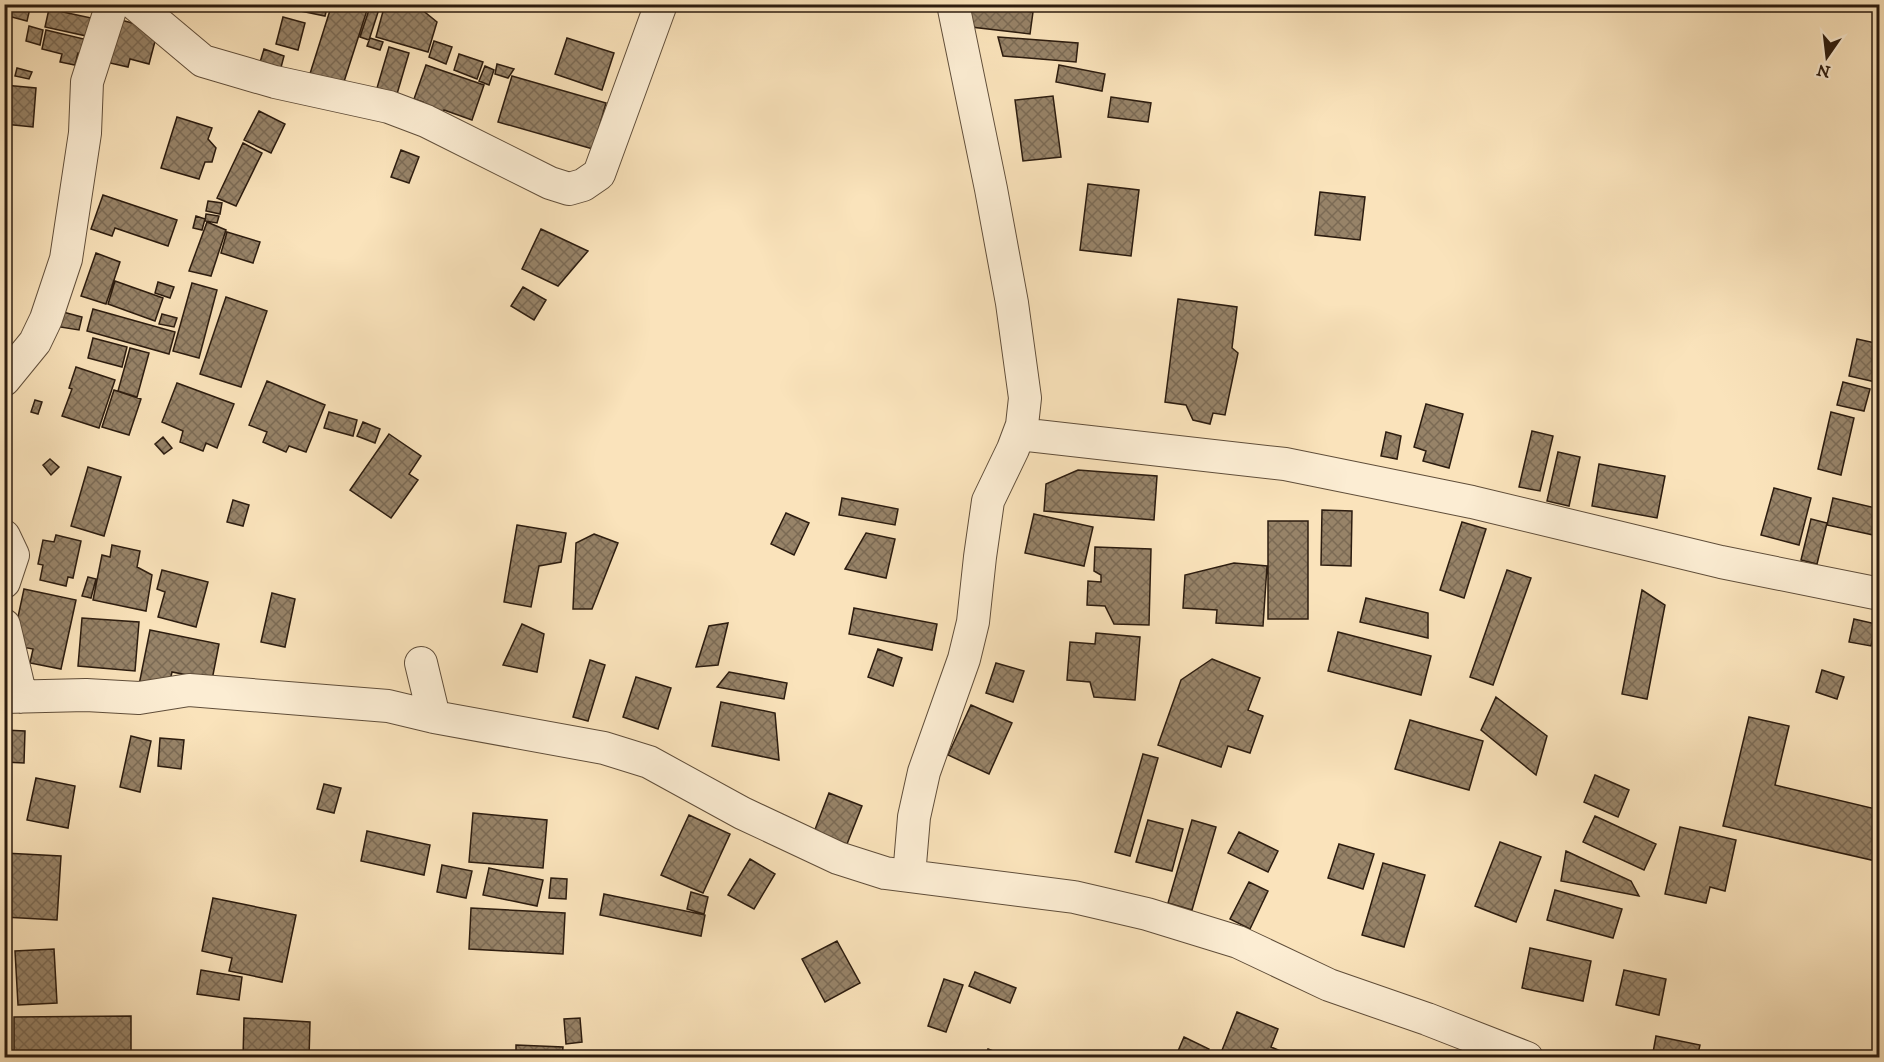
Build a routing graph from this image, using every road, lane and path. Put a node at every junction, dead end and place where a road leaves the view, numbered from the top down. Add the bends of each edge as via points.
1 (112, 4) edge
2 (135, 4) edge
3 (661, 4) edge
4 (953, 4) edge
5 (4, 380) edge
6 (1019, 434) junction
7 (4, 536) edge
8 (4, 582) edge
9 (1880, 594) edge
10 (4, 625) edge
11 (421, 663) dead end
12 (13, 697) edge
13 (434, 717) junction
14 (909, 876) junction
15 (1527, 1058) edge

1 - 5 street via 87,82 86,133 66,259 35,342
2 - 3 street via 203,61 275,82 389,107 569,189 599,174
4 - 6 street via 1012,303 1025,398
6 - 9 street via 1285,464 1472,501 1721,562
6 - 14 street via 988,501 973,622 924,772
7 - 8 street via 13,555
10 - 12 street
11 - 13 street
12 - 13 street via 139,698 189,690 388,706
13 - 14 street via 604,748 649,762 742,813 838,858
14 - 15 street via 1074,897 1147,914 1238,942 1329,984

